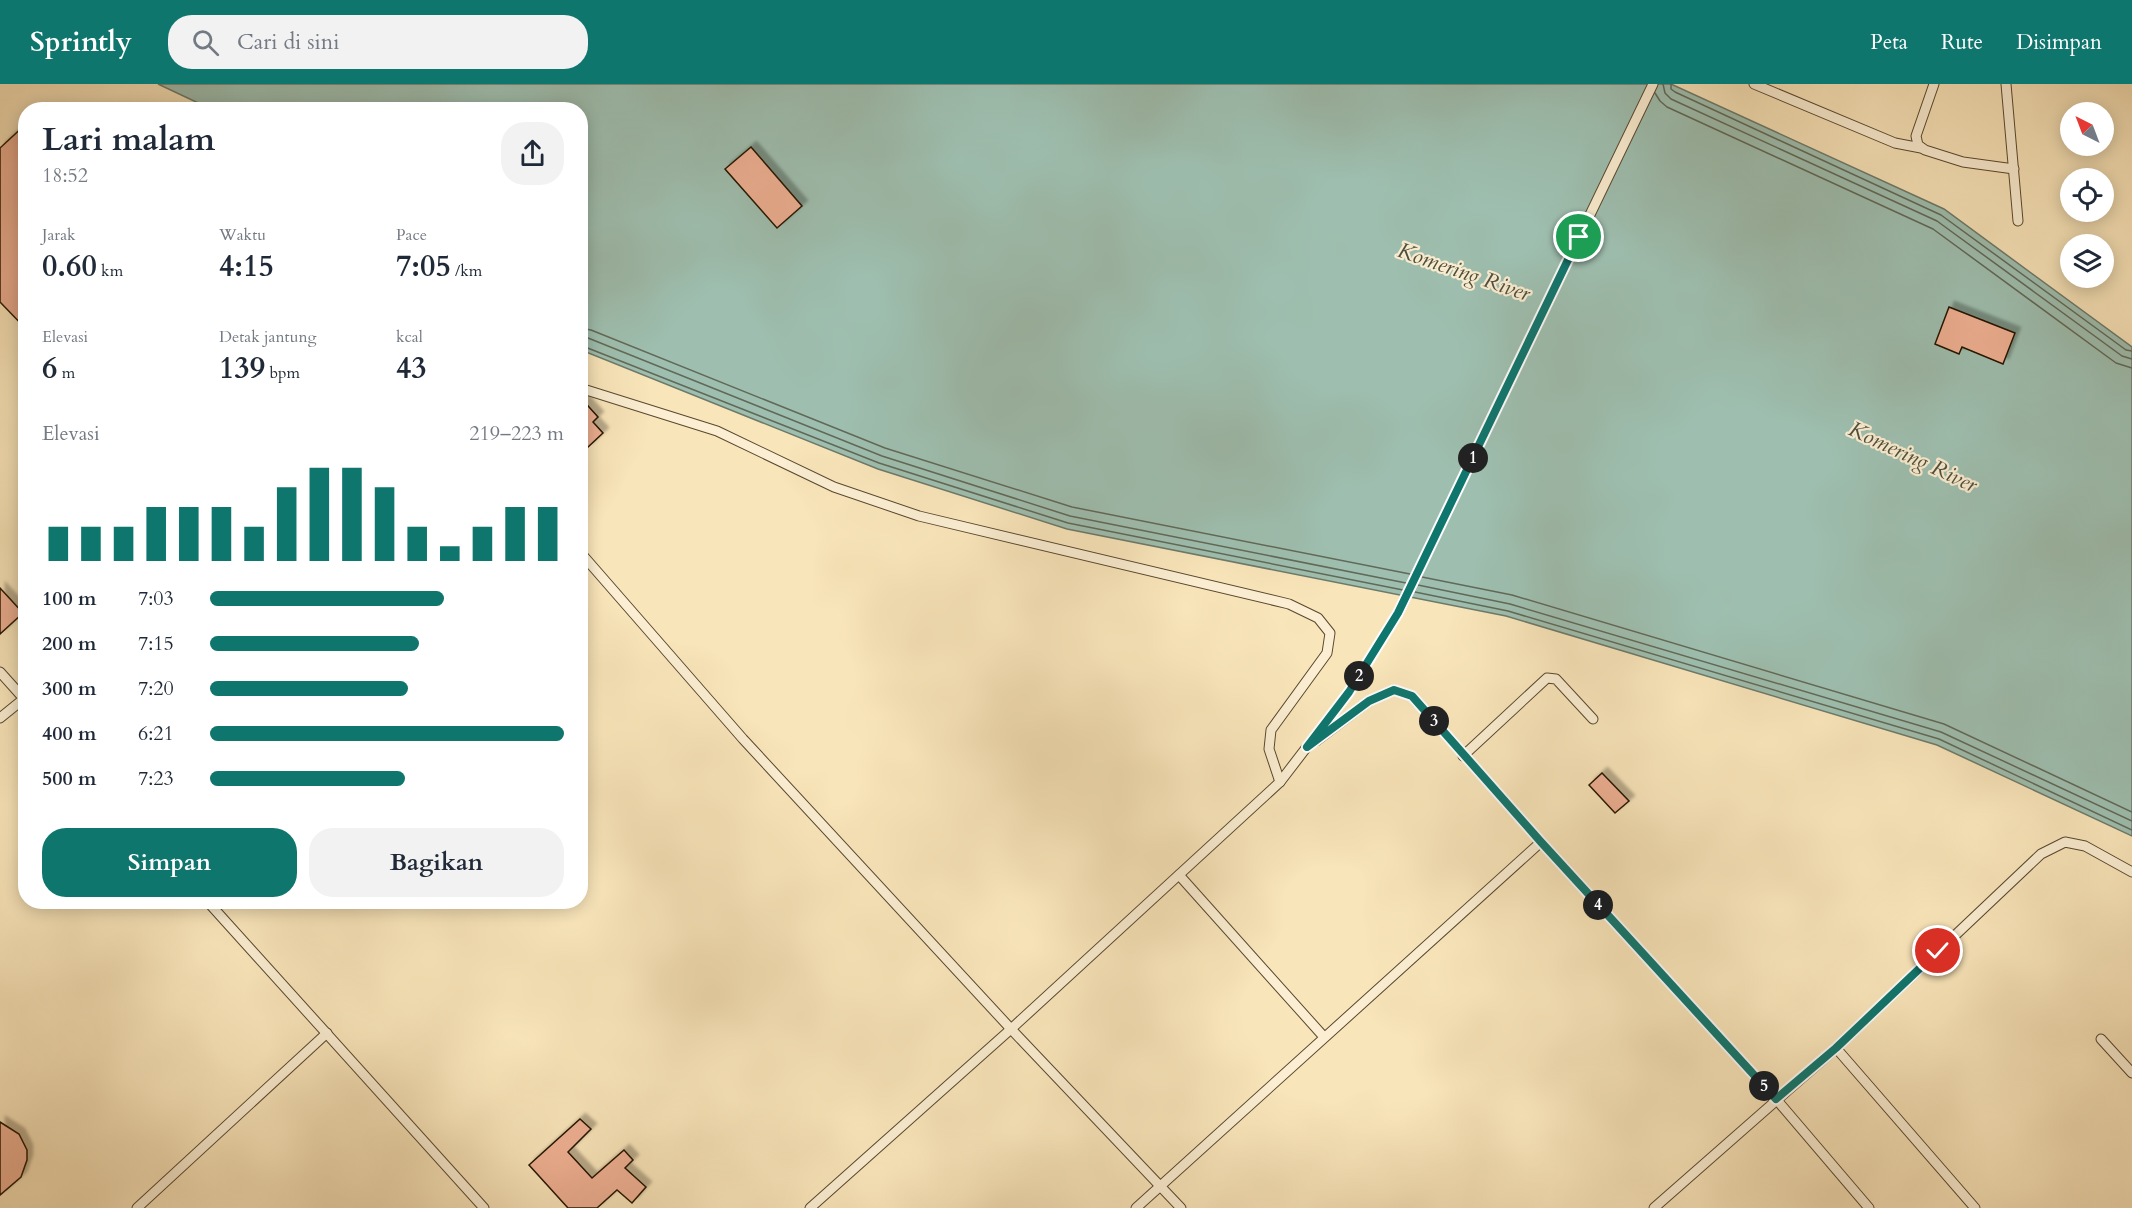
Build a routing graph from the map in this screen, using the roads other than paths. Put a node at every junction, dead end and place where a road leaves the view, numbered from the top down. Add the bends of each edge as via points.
1 (1653, 84) edge
2 (1754, 84) edge
3 (1934, 84) edge
4 (2006, 84) edge
5 (1921, 148) junction
6 (2014, 169) junction
7 (2018, 221) dead end
8 (588, 391) edge
9 (588, 561) edge
10 (0, 672) edge
11 (18, 691) edge
12 (18, 704) edge
13 (0, 718) edge
14 (1593, 719) dead end
15 (1307, 747) junction
16 (1463, 756) junction
17 (1280, 782) junction
18 (1541, 842) junction
19 (2132, 872) edge
20 (1179, 874) junction
21 (214, 909) edge
22 (1011, 1029) junction
23 (327, 1033) junction
24 (1324, 1037) junction
25 (2101, 1038) dead end
26 (1836, 1048) junction
27 (2132, 1072) edge
28 (1776, 1099) junction
29 (1161, 1185) junction
30 (137, 1208) edge
31 (484, 1208) edge
32 (810, 1208) edge
33 (1136, 1208) edge
34 (1181, 1208) edge
35 (1654, 1208) edge
36 (1869, 1208) edge
37 (1975, 1208) edge

1 - 15 lane via 1398,613 1349,692
2 - 5 lane via 1895,143
3 - 5 lane via 1916,136
4 - 6 lane
5 - 6 lane via 1964,162
6 - 7 lane
8 - 17 lane via 717,431 834,487 919,516 1289,604 1318,618 1330,633 1328,652 1271,730 1269,748
9 - 22 lane via 743,739
10 - 11 lane
12 - 13 lane
14 - 16 lane via 1556,679 1547,678
15 - 16 lane via 1369,701 1394,690 1412,696
15 - 17 lane
16 - 18 lane
17 - 20 lane
18 - 24 lane
18 - 28 lane
19 - 26 lane via 2085,846 2065,842 2041,854
20 - 22 lane
20 - 24 lane
21 - 23 lane
22 - 29 lane
22 - 32 lane
23 - 30 lane
23 - 31 lane
24 - 29 lane
25 - 27 lane
26 - 28 lane
26 - 37 lane
28 - 35 lane
28 - 36 lane
29 - 33 lane
29 - 34 lane

